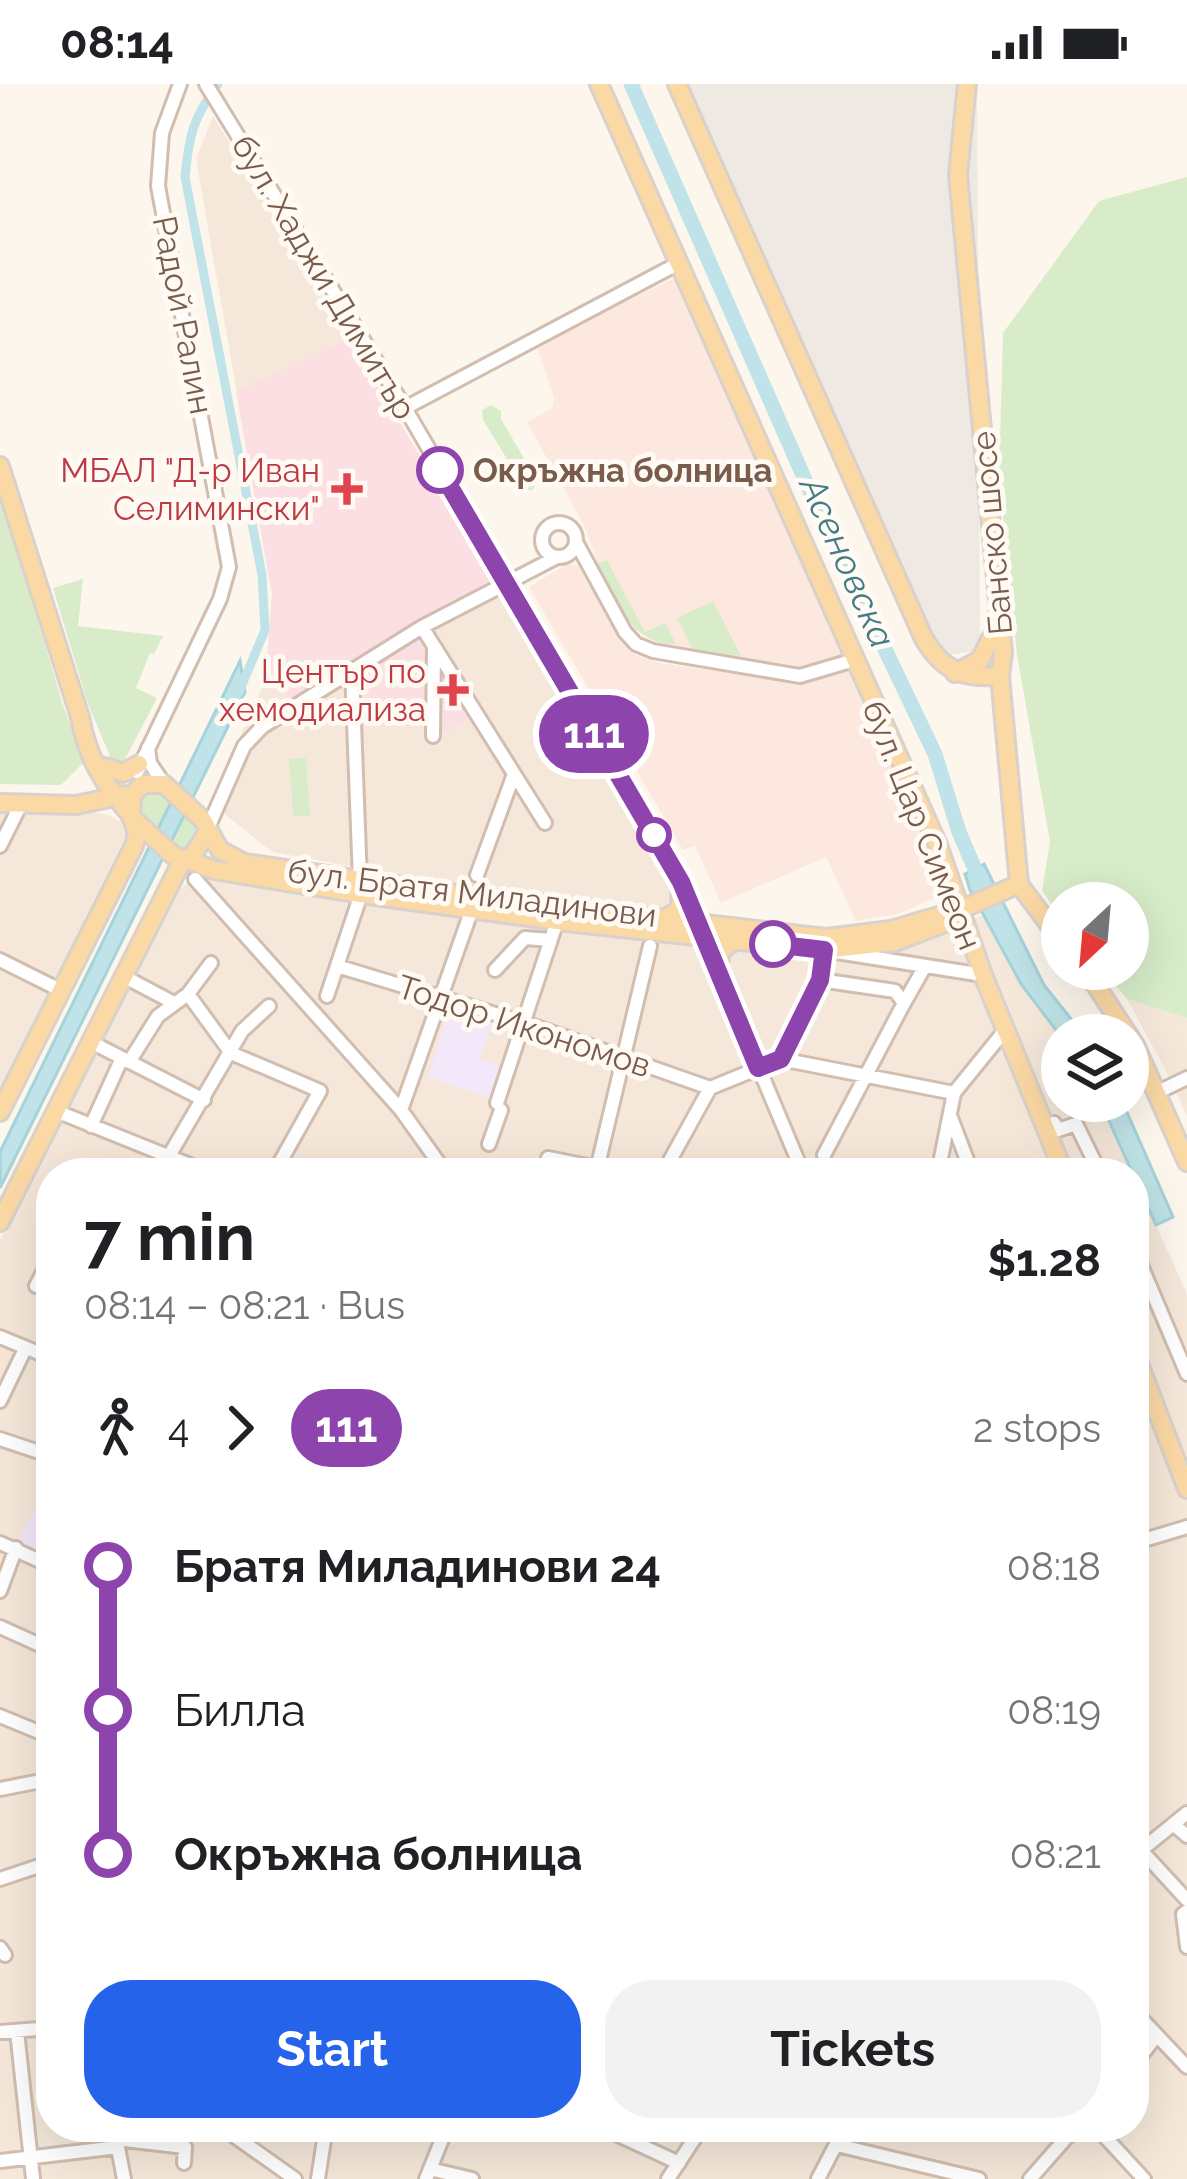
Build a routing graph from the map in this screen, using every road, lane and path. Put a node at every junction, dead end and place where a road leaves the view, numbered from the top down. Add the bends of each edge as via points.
1 (181, 84) edge
2 (206, 84) edge
3 (599, 84) edge
4 (676, 84) edge
5 (957, 84) edge
6 (967, 84) edge
7 (679, 263) junction
8 (404, 408) junction
9 (0, 466) edge
10 (576, 542) junction
11 (544, 548) junction
12 (562, 556) junction
13 (590, 565) junction
14 (533, 568) junction
15 (505, 583) junction
16 (422, 626) junction
17 (434, 645) junction
18 (995, 648) junction
19 (854, 660) junction
20 (352, 669) junction
21 (955, 673) junction
22 (1000, 676) junction
23 (433, 736) dead end
24 (148, 747) junction
25 (139, 764) junction
26 (514, 774) junction
27 (105, 775) junction
28 (138, 787) junction
29 (169, 788) junction
30 (116, 798) junction
31 (0, 803) edge
32 (21, 804) junction
33 (85, 804) junction
34 (218, 805) junction
35 (195, 812) junction
36 (131, 816) junction
37 (545, 823) dead end
38 (207, 831) junction
39 (0, 846) edge
40 (180, 857) junction
41 (230, 873) junction
42 (477, 875) dead end
43 (195, 880) dead end
44 (681, 882) junction
45 (361, 887) junction
46 (1012, 887) junction
47 (162, 900) junction
48 (969, 905) junction
49 (472, 909) junction
50 (665, 919) junction
51 (1041, 919) edge
52 (557, 920) junction
53 (703, 929) junction
54 (550, 940) junction
55 (736, 940) junction
56 (650, 946) dead end
57 (824, 950) junction
58 (0, 960) edge
59 (211, 963) dead end
60 (926, 965) junction
61 (337, 966) junction
62 (718, 969) junction
63 (496, 970) dead end
64 (983, 975) junction
65 (124, 976) junction
66 (820, 980) junction
67 (1099, 990) edge
68 (62, 992) junction
69 (188, 994) junction
70 (327, 996) dead end
71 (438, 996) junction
72 (174, 1003) junction
73 (269, 1006) dead end
74 (903, 1006) junction
75 (525, 1023) junction
76 (1006, 1029) junction
77 (91, 1042) junction
78 (231, 1053) junction
79 (622, 1058) junction
80 (781, 1059) junction
81 (126, 1060) junction
82 (758, 1068) junction
83 (863, 1075) junction
84 (1187, 1078) edge
85 (6, 1086) edge
86 (710, 1088) junction
87 (954, 1093) junction
88 (1156, 1093) junction
89 (204, 1100) junction
90 (401, 1110) junction
91 (56, 1111) junction
92 (0, 1112) edge
93 (950, 1116) junction
94 (91, 1126) junction
95 (1046, 1126) junction
96 (489, 1144) dead end
97 (824, 1155) dead end
98 (170, 1157) joint
99 (282, 1158) edge
100 (435, 1158) edge
101 (600, 1158) edge
102 (671, 1158) edge
103 (797, 1158) edge
104 (941, 1158) edge
105 (966, 1158) edge
106 (1058, 1158) edge
107 (1093, 1158) edge
108 (1187, 1162) edge
109 (0, 1222) edge
110 (1149, 1284) edge
111 (0, 1337) edge
112 (25, 1349) junction
113 (36, 1353) edge
114 (1187, 1374) edge
115 (1149, 1390) edge
116 (0, 1401) edge
117 (0, 1438) edge
118 (36, 1451) edge
119 (1187, 1489) edge
120 (1187, 1527) edge
121 (1149, 1539) edge
122 (0, 1543) edge
123 (16, 1548) junction
124 (36, 1558) edge
125 (0, 1591) edge
126 (0, 1627) edge
127 (36, 1643) edge
128 (0, 1716) edge
129 (36, 1731) edge
130 (36, 1782) edge
131 (0, 1789) edge
132 (1187, 1813) edge
133 (1173, 1824) junction
134 (1187, 1836) edge
135 (1149, 1844) edge
136 (1149, 1864) edge
137 (36, 1867) edge
138 (0, 1879) edge
139 (1187, 1900) edge
140 (1187, 1911) edge
141 (1186, 1947) edge
142 (1149, 2028) edge
143 (36, 2029) edge
144 (17, 2031) junction
145 (0, 2032) edge
146 (1156, 2036) junction
147 (1149, 2045) edge
148 (1187, 2067) edge
149 (98, 2142) edge
150 (117, 2142) edge
151 (147, 2142) edge
152 (243, 2142) edge
153 (324, 2142) edge
154 (441, 2142) edge
155 (634, 2142) edge
156 (692, 2142) edge
157 (838, 2142) edge
158 (1062, 2142) edge
159 (1110, 2142) edge
160 (837, 2145) junction
161 (31, 2157) junction
162 (0, 2161) edge
163 (184, 2163) dead end
164 (679, 2163) junction
165 (428, 2174) edge
166 (33, 2179) edge
167 (124, 2179) edge
168 (295, 2179) edge
169 (318, 2179) edge
170 (472, 2179) edge
171 (668, 2179) edge
172 (818, 2179) edge
173 (979, 2179) edge
174 (1030, 2179) edge
175 (1144, 2179) edge

1 - 24 street, Радой Ралин via 162,133 158,186 229,567
2 - 8 street, бул. Хаджи Димитър
3 - 7 main road, бул. Цар Симеон
4 - 21 main road via 924,639
5 - 18 main road, Банско шосе via 949,178
6 - 18 main road, Банско шосе via 958,176
7 - 8 street
7 - 19 main road, бул. Цар Симеон
8 - 15 street, бул. Хаджи Димитър
9 - 27 main road
10 - 11 street via 570,528 554,524 543,534
10 - 12 street
10 - 13 street
11 - 12 street
11 - 14 street
12 - 13 street
12 - 14 street
13 - 19 street via 625,632 652,651 800,676
14 - 15 street
15 - 16 street
15 - 44 street, бул. Хаджи Димитър
16 - 17 street
16 - 20 street
17 - 23 street
17 - 26 street
18 - 21 main road
18 - 22 main road, Банско шосе
19 - 48 main road, бул. Цар Симеон
20 - 34 street via 251,738
20 - 45 street
21 - 22 main road
22 - 46 main road, Банско шосе
24 - 25 street, Радой Ралин
24 - 29 street
25 - 27 main road
25 - 28 street
26 - 37 street
26 - 42 street
27 - 28 main road
27 - 30 main road
27 - 33 main road via 101,796
28 - 29 main road
28 - 30 main road
28 - 36 main road
29 - 35 main road
30 - 33 main road
30 - 36 main road
31 - 32 main road
32 - 33 main road
32 - 39 street
33 - 36 main road
34 - 35 street
34 - 38 street
35 - 38 main road
36 - 40 main road
36 - 68 main road via 135,842
38 - 40 main road via 199,850
38 - 45 main road, бул. Братя Миладинови via 239,861
40 - 41 main road, бул. Братя Миладинови
40 - 47 main road
41 - 45 main road, бул. Братя Миладинови
41 - 47 main road via 188,876
43 - 90 street
44 - 50 main road via 680,909
44 - 53 street, бул. Хаджи Димитър
45 - 49 main road, бул. Братя Миладинови
45 - 50 main road, бул. Братя Миладинови
45 - 61 street
46 - 48 main road, бул. Братя Миладинови
46 - 51 main road
47 - 65 main road
48 - 53 main road, бул. Братя Миладинови via 891,930 826,938
48 - 57 main road, бул. Братя Миладинови via 895,942
48 - 64 main road, бул. Цар Симеон
49 - 52 main road, бул. Братя Миладинови
49 - 71 street
50 - 53 main road, бул. Братя Миладинови
52 - 53 main road, бул. Братя Миладинови
52 - 54 street
53 - 55 main road, бул. Братя Миладинови
53 - 62 street, бул. Хаджи Димитър
54 - 63 street via 525,938
54 - 75 street
55 - 57 main road, бул. Братя Миладинови
55 - 62 main road via 723,947
56 - 79 street
57 - 60 street, бул. Братя Миладинови
57 - 66 street
58 - 68 street
59 - 69 street
60 - 64 street, бул. Братя Миладинови
60 - 74 street
61 - 70 street
61 - 71 street, Тодор Икономов
62 - 82 street, бул. Хаджи Димитър
64 - 76 main road, бул. Цар Симеон
65 - 72 street
65 - 77 main road
66 - 74 street via 896,991
66 - 80 street
67 - 88 main road
68 - 85 main road
69 - 72 street
69 - 78 street
71 - 75 street, Тодор Икономов
71 - 90 street
72 - 81 street
73 - 78 street
74 - 83 street
75 - 79 street, Тодор Икономов
75 - 96 street
76 - 87 street
76 - 95 main road, бул. Цар Симеон
77 - 81 street
77 - 91 main road
78 - 89 street
78 - 99 street via 320,1091
79 - 86 street, Тодор Икономов
79 - 101 street
80 - 82 street
80 - 83 street
81 - 89 street
81 - 94 street
82 - 86 street
82 - 103 street, бул. Хаджи Димитър
83 - 87 street
83 - 97 street
84 - 88 street
85 - 92 main road
86 - 102 street
87 - 93 street
88 - 108 main road
89 - 98 street
90 - 100 street
91 - 94 street
91 - 109 main road
93 - 104 street
93 - 105 street
94 - 98 street
95 - 106 main road, бул. Цар Симеон
95 - 107 street via 1076,1124
110 - 114 street
111 - 112 street
112 - 113 street
112 - 116 street
115 - 119 main road
117 - 118 street
120 - 121 street
122 - 123 street
123 - 124 street
123 - 125 street
126 - 127 street
128 - 129 street
130 - 131 street
132 - 133 street
133 - 134 street
133 - 135 street
136 - 139 street
137 - 138 street
140 - 141 street
142 - 146 street
143 - 144 street
144 - 145 street
144 - 161 street
146 - 147 street
146 - 148 street
149 - 161 street
150 - 167 street
151 - 163 street via 185,2147
152 - 168 street
153 - 169 street
154 - 165 street
155 - 164 street
156 - 164 street
157 - 160 street
158 - 174 street
159 - 175 street
160 - 172 street
160 - 173 street
161 - 162 street
161 - 166 street
164 - 171 street
165 - 170 street

